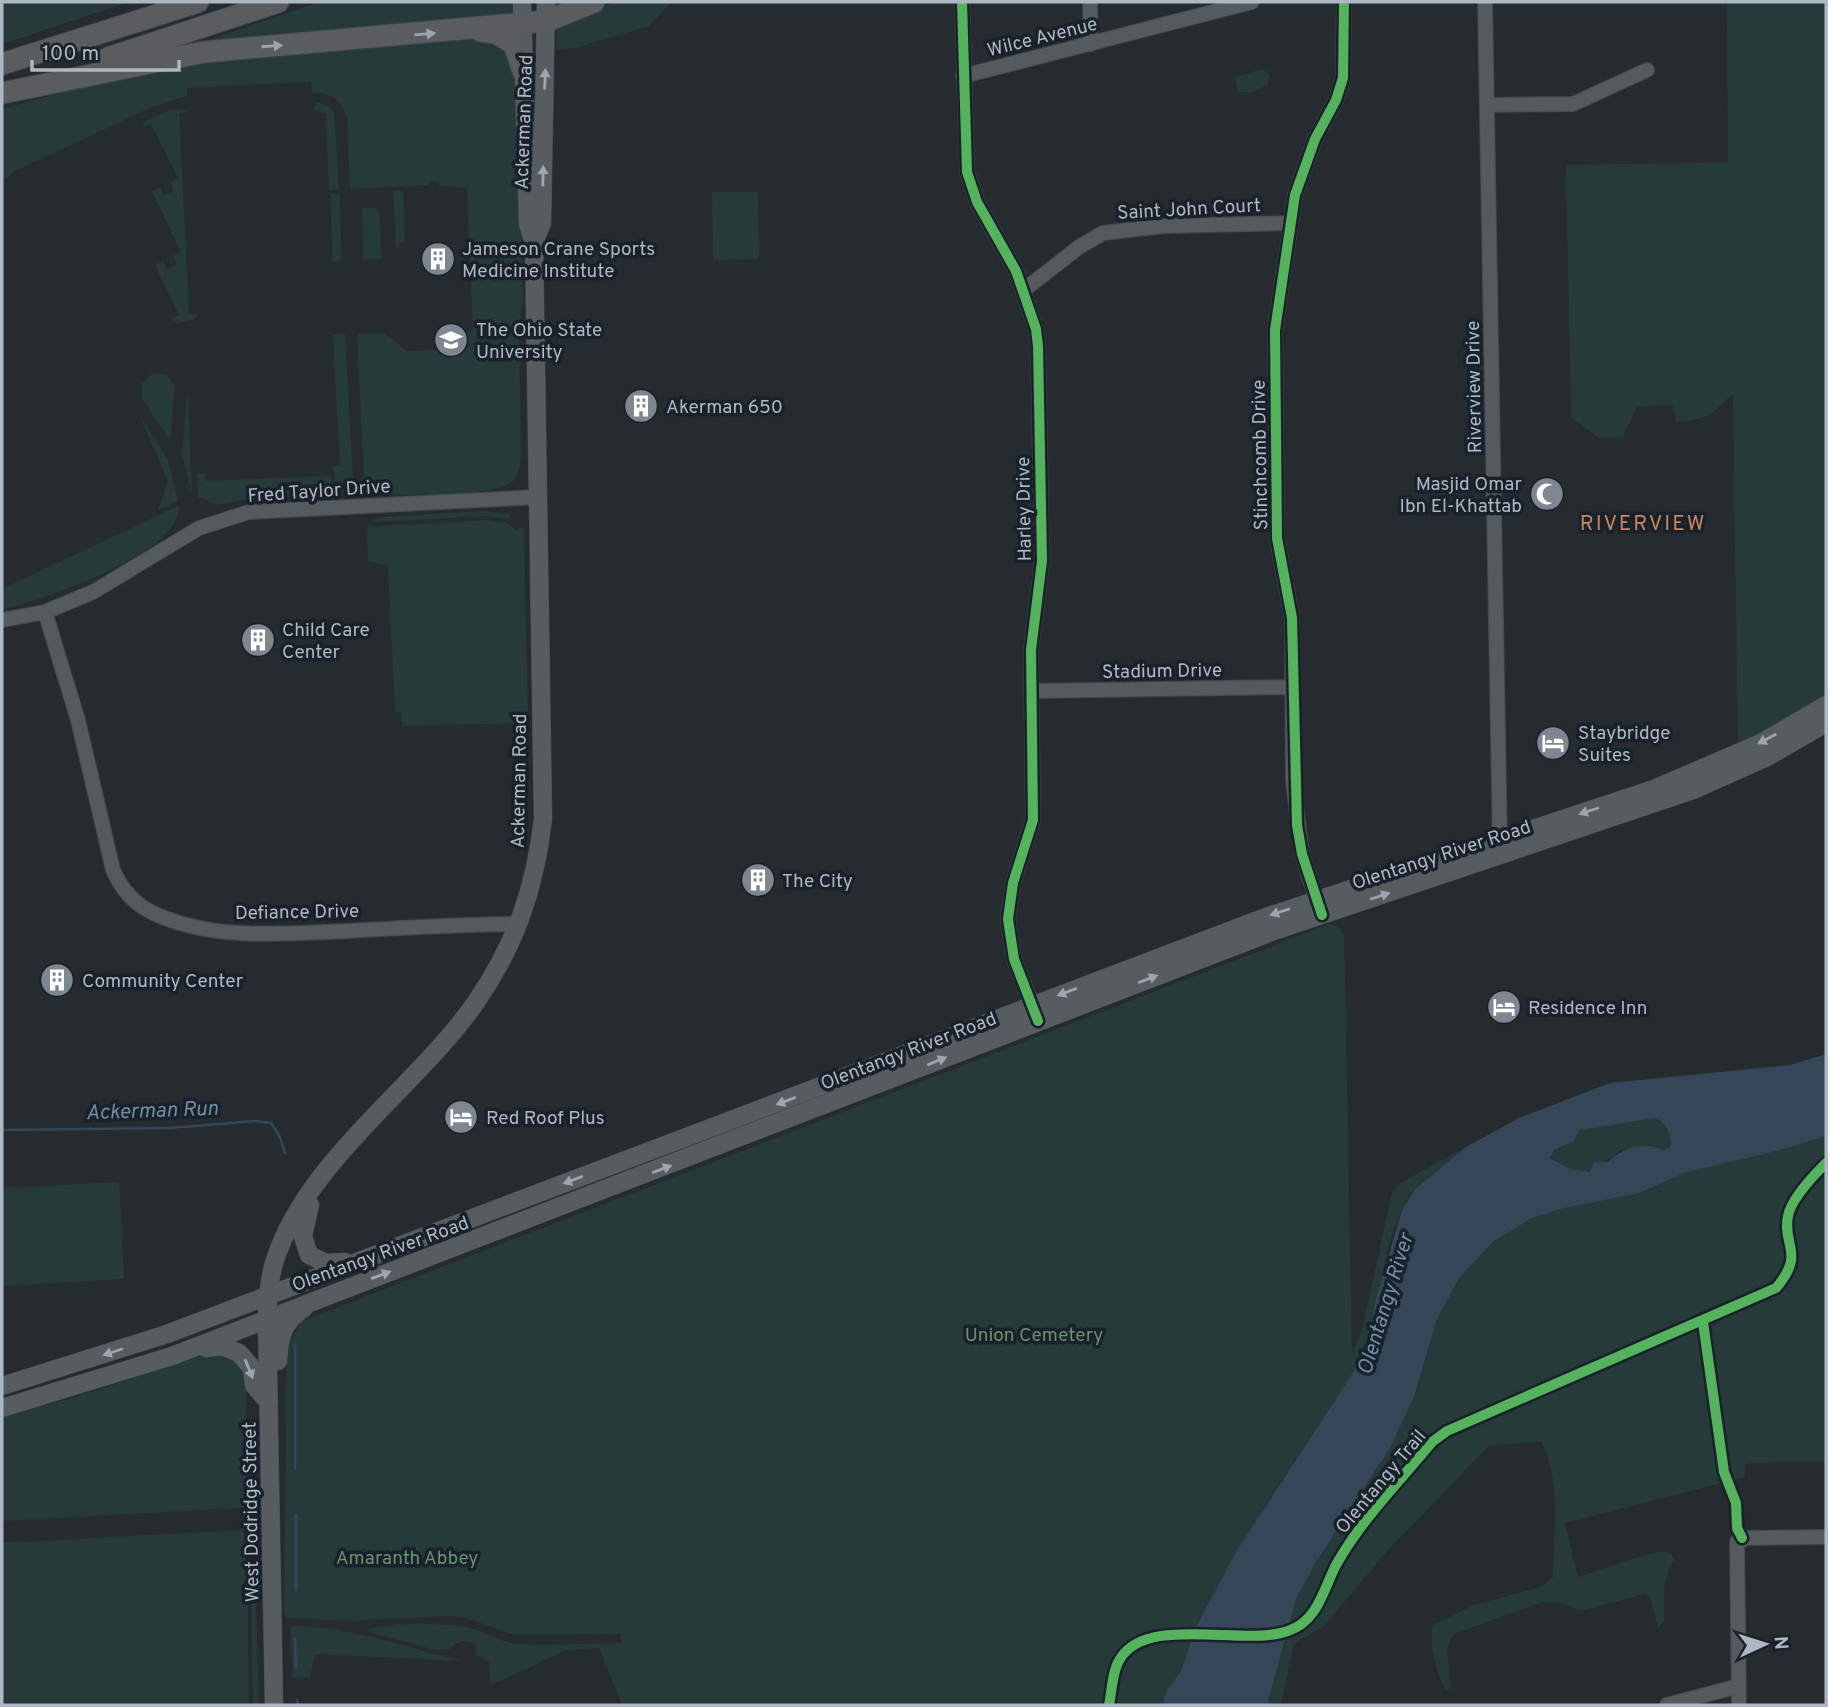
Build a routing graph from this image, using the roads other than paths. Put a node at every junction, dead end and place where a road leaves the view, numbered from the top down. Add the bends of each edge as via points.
1 (153, 2) edge
2 (198, 2) edge
3 (278, 2) edge
4 (594, 2) edge
5 (962, 2) edge
6 (1090, 2) edge
7 (1252, 2) edge
8 (1344, 2) edge
9 (1485, 2) edge
10 (1217, 6) edge
11 (547, 11) edge
12 (522, 12) edge
13 (465, 31) junction
14 (1091, 44) junction
15 (2, 62) edge
16 (1647, 70) dead end
17 (523, 71) junction
18 (963, 76) junction
19 (2, 92) edge
20 (1487, 105) junction
21 (1290, 223) junction
22 (534, 243) junction
23 (1024, 290) junction
24 (537, 497) junction
25 (45, 612) junction
26 (2, 620) edge
27 (1292, 687) junction
28 (1032, 691) junction
29 (1826, 705) edge
30 (1826, 723) edge
31 (1500, 848) junction
32 (1319, 907) junction
33 (518, 924) junction
34 (1035, 1013) junction
35 (316, 1188) junction
36 (366, 1258) junction
37 (268, 1294) junction
38 (317, 1299) junction
39 (267, 1318) junction
40 (172, 1356) junction
41 (2, 1386) edge
42 (269, 1403) junction
43 (2, 1408) edge
44 (269, 1440) junction
45 (1826, 1537) edge
46 (1739, 1686) junction
47 (274, 1705) edge
48 (1667, 1705) edge
49 (1739, 1705) edge

1 - 15 highway
2 - 15 highway
3 - 19 highway
4 - 11 highway
5 - 18 street, Harley Drive
6 - 14 street
7 - 10 street, Wilce Avenue
8 - 21 street, Stinchcomb Drive via 1343,78 1301,175
9 - 20 street, Riverview Drive
10 - 14 street, Wilce Avenue
11 - 12 highway
22 -> 11 main road, Ackerman Road via 542,223
12 - 13 highway
12 - 17 main road, Ackerman Road
13 - 17 highway via 505,37 514,44
19 -> 13 highway via 204,52
14 - 18 street, Wilce Avenue
16 - 20 street via 1573,104
17 - 22 main road, Ackerman Road via 528,224
18 - 23 street, Harley Drive via 970,186
20 - 31 street, Riverview Drive
21 - 23 street, Saint John Court via 1164,226 1103,233
21 - 27 street, Stinchcomb Drive via 1275,342 1277,538 1292,618
22 - 24 main road, Ackerman Road
23 - 28 street, Harley Drive via 1036,329 1039,385 1042,561 1034,619
24 - 25 street, Fred Taylor Drive via 249,512 199,528 93,592
24 - 33 main road, Ackerman Road via 543,819 532,888
25 - 26 street, Fred Taylor Drive
25 - 33 street, Defiance Drive via 78,720 113,870 138,905 195,925 247,933
27 - 28 street, Stadium Drive
27 - 32 street, Stinchcomb Drive via 1297,825
28 - 34 street, Harley Drive via 1033,820 1013,883 1008,919 1014,959
29 -> 31 main road, Olentangy River Road via 1761,743 1693,773
30 - 31 main road, Olentangy River Road via 1695,790
31 - 32 main road, Olentangy River Road
32 - 34 main road, Olentangy River Road
33 - 35 main road, Ackerman Road via 476,1002
34 -> 36 main road, Olentangy River Road
38 -> 34 main road, Olentangy River Road via 543,1215
35 - 36 main road via 303,1236 309,1255 326,1263
35 - 37 main road, Ackerman Road via 290,1226 275,1259
36 - 37 main road, Olentangy River Road
37 - 39 main road, Ackerman Road
37 -> 41 main road, Olentangy River Road via 167,1334
38 - 39 main road, Olentangy River Road
38 - 44 main road via 292,1316 280,1336 276,1413
39 - 40 main road, Olentangy River Road
39 - 42 main road, West Dodridge Street
40 -> 42 main road via 215,1346 233,1349 252,1368 254,1385
40 - 43 main road, Olentangy River Road
42 - 44 main road, West Dodridge Street
44 - 47 main road, West Dodridge Street
45 - 46 street via 1742,1538 1736,1546
46 - 48 street
46 - 49 street

